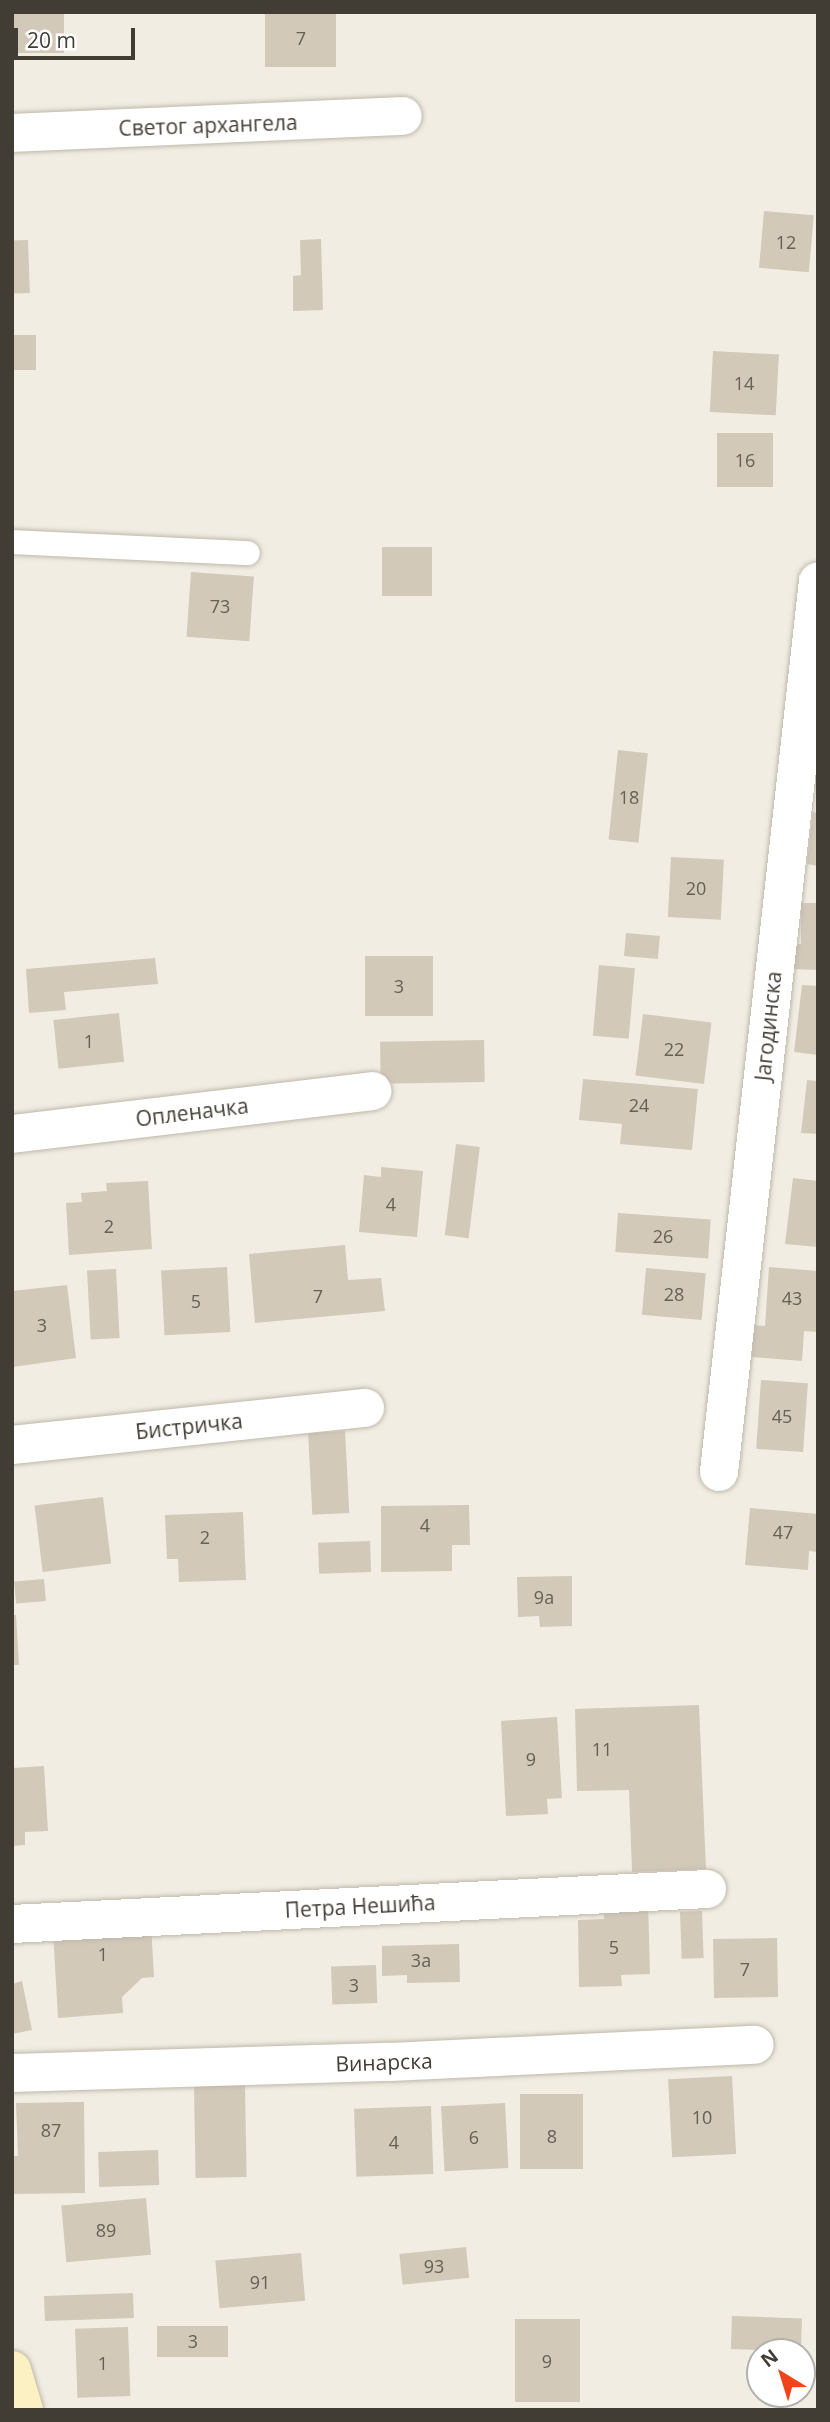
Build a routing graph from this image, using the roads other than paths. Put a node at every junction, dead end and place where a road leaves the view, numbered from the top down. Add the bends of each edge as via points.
1 (403, 116) dead end
2 (12, 133) edge
3 (12, 542) edge
4 (248, 553) dead end
5 (818, 581) edge
6 (372, 1091) dead end
7 (12, 1134) edge
8 (365, 1408) dead end
9 (12, 1445) edge
10 (719, 1472) dead end
11 (707, 1889) dead end
12 (12, 1924) edge
13 (755, 2045) dead end
14 (12, 2073) edge
15 (12, 2370) edge
16 (24, 2410) edge

1 - 2 street, Светог архангела
3 - 4 lane
5 - 10 street, Јагодинска
6 - 7 street, Опленачка
8 - 9 street, Бистричка
11 - 12 street, Петра Нешића
13 - 14 street, Винарска
15 - 16 street

